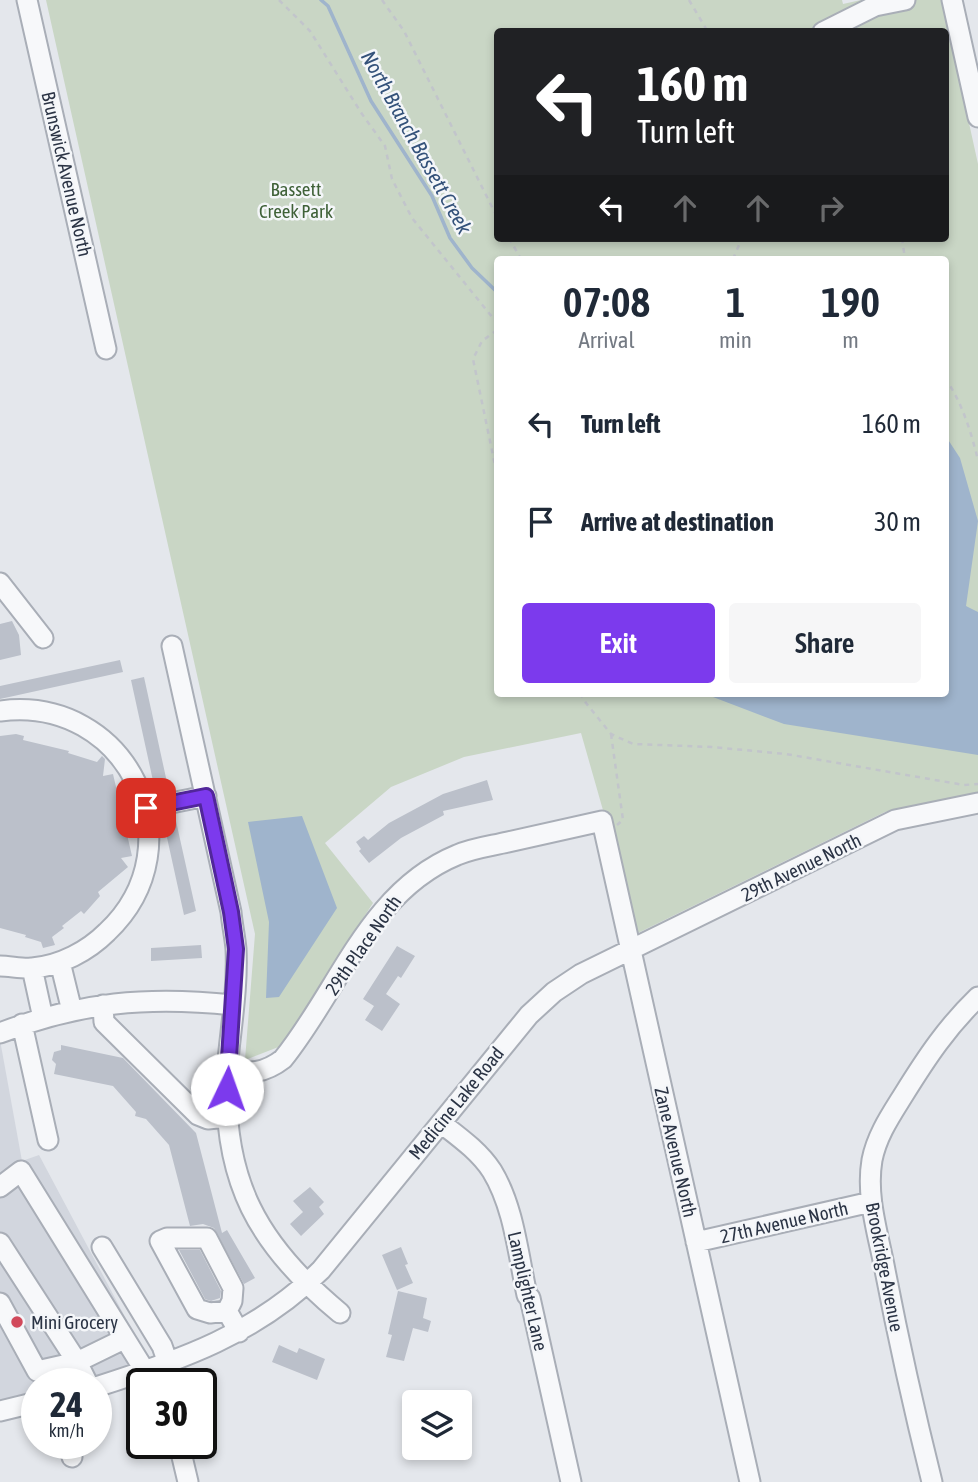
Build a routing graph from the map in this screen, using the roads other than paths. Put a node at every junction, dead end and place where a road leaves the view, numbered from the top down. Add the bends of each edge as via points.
1 (27, 0) edge
2 (905, 0) edge
3 (952, 0) edge
4 (830, 28) edge
5 (978, 117) edge
6 (106, 349) dead end
7 (0, 583) edge
8 (43, 638) dead end
9 (172, 646) dead end
10 (0, 711) edge
11 (206, 796) junction
12 (978, 803) edge
13 (146, 808) junction
14 (604, 827) joint
15 (631, 950) junction
16 (60, 962) junction
17 (0, 966) edge
18 (32, 968) junction
19 (978, 997) edge
20 (103, 1005) junction
21 (233, 1005) junction
22 (72, 1011) junction
23 (43, 1018) junction
24 (23, 1024) junction
25 (0, 1033) edge
26 (228, 1071) junction
27 (228, 1117) junction
28 (441, 1123) junction
29 (48, 1140) dead end
30 (0, 1187) edge
31 (871, 1202) junction
32 (696, 1242) junction
33 (0, 1243) edge
34 (102, 1247) dead end
35 (306, 1285) junction
36 (0, 1303) edge
37 (227, 1311) dead end
38 (340, 1313) dead end
39 (239, 1332) junction
40 (124, 1339) junction
41 (77, 1362) junction
42 (80, 1368) edge
43 (157, 1368) edge
44 (160, 1368) edge
45 (166, 1368) edge
46 (21, 1406) edge
47 (0, 1411) edge
48 (182, 1459) edge
49 (188, 1482) edge
50 (571, 1482) edge
51 (750, 1482) edge
52 (932, 1482) edge

1 - 6 street, Brunswick Avenue North
2 - 4 street via 874,6
3 - 5 street
7 - 8 street
9 - 11 street
10 - 13 street via 23,708 65,716 102,737 130,769
11 - 13 street
11 - 21 street via 236,949
12 - 15 street, 29th Avenue North via 895,820
13 - 16 street via 149,847 141,884 129,907 94,945
14 - 15 street, Zane Avenue North
14 - 26 street, 29th Place North via 468,851 434,865 391,900 283,1059 259,1072
15 - 28 street, Medicine Lake Road via 554,992 529,1015
15 - 32 street, Zane Avenue North
16 - 18 street
16 - 22 street
17 - 18 street
18 - 23 street
19 - 31 street, Brookridge Avenue via 932,1049 878,1139 872,1160
20 - 21 street via 183,1000
20 - 22 street
20 - 27 street via 104,1022 198,1115
21 - 26 street
22 - 23 street
23 - 24 street
24 - 25 street
24 - 29 street
26 - 27 street
27 - 35 street via 238,1177 252,1210 269,1242
28 - 35 street, Medicine Lake Road
28 - 50 street, Lamplighter Lane via 475,1151 502,1192
30 - 40 street via 21,1171
31 - 32 street, 27th Avenue North
31 - 52 street, Brookridge Avenue
32 - 51 street, Zane Avenue North
33 - 41 street
34 - 44 street via 162,1346
35 - 38 street
35 - 39 street, Medicine Lake Road
36 - 41 street via 37,1371
37 - 39 street
39 - 45 street, Medicine Lake Road
40 - 41 street
40 - 43 street
41 - 42 street
46 - 47 street
48 - 49 street

